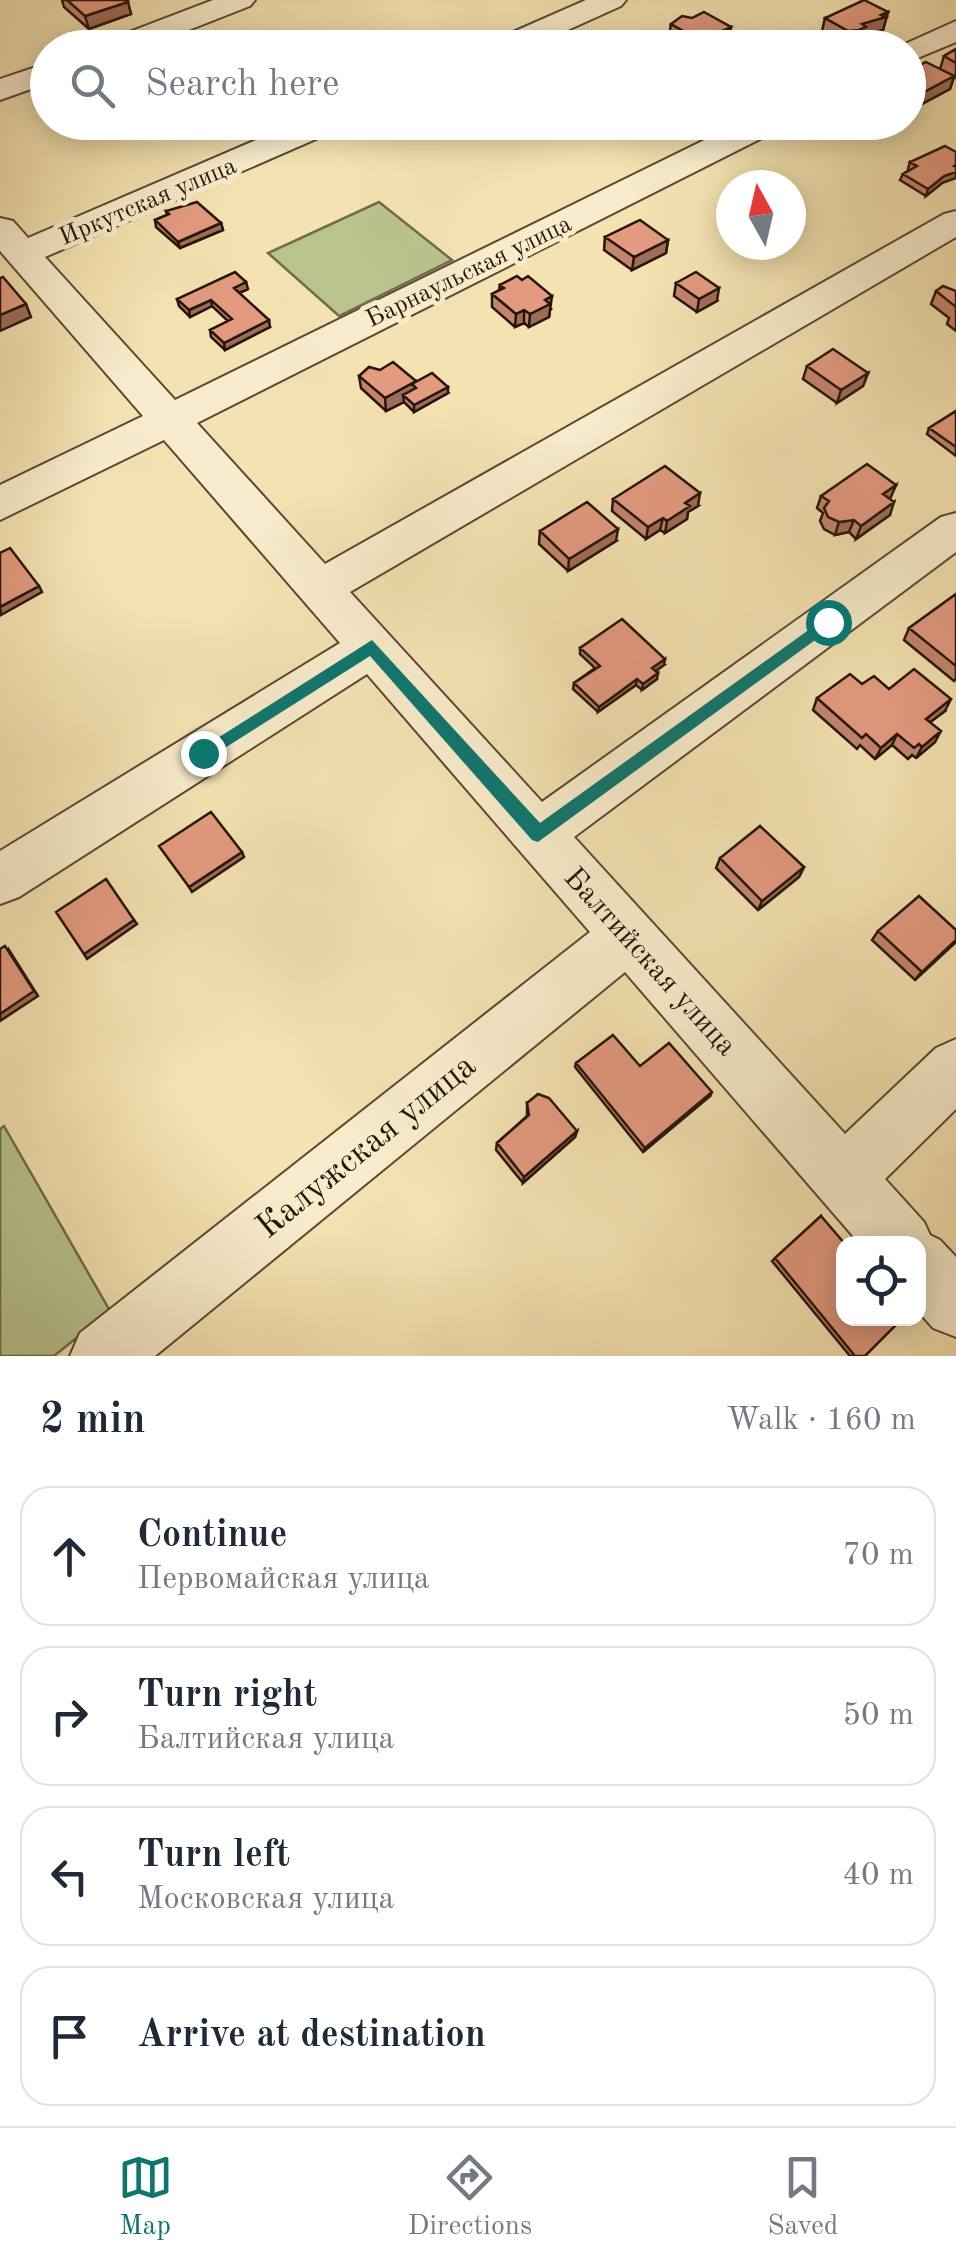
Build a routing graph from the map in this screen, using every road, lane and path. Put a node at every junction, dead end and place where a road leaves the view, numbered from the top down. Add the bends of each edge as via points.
1 (240, 0) edge
2 (611, 0) edge
3 (195, 7) edge
4 (953, 15) edge
5 (150, 30) edge
6 (542, 30) edge
7 (926, 38) edge
8 (30, 79) edge
9 (0, 90) edge
10 (282, 140) edge
11 (732, 140) edge
12 (956, 222) edge
13 (10, 248) edge
14 (168, 418) junction
15 (0, 504) edge
16 (956, 528) edge
17 (320, 588) junction
18 (372, 647) junction
19 (538, 834) junction
20 (0, 880) edge
21 (628, 935) junction
22 (956, 1068) edge
23 (844, 1178) junction
24 (895, 1236) edge
25 (926, 1271) edge
26 (956, 1305) edge
27 (103, 1356) edge

1 - 3 street
2 - 6 street
3 - 5 street
4 - 7 street
8 - 9 street
10 - 13 street, Иркутская улица
11 - 14 street, Барнаульская улица
12 - 17 street
13 - 14 street, Балтийская улица
14 - 15 street, Барнаульская улица
14 - 17 street, Балтийская улица
16 - 19 street
17 - 18 street, Балтийская улица
18 - 19 street, Балтийская улица
18 - 20 street
19 - 21 street, Балтийская улица
21 - 23 street, Балтийская улица
21 - 27 street, Калужская улица
22 - 23 street
23 - 24 street, Балтийская улица
25 - 26 street

